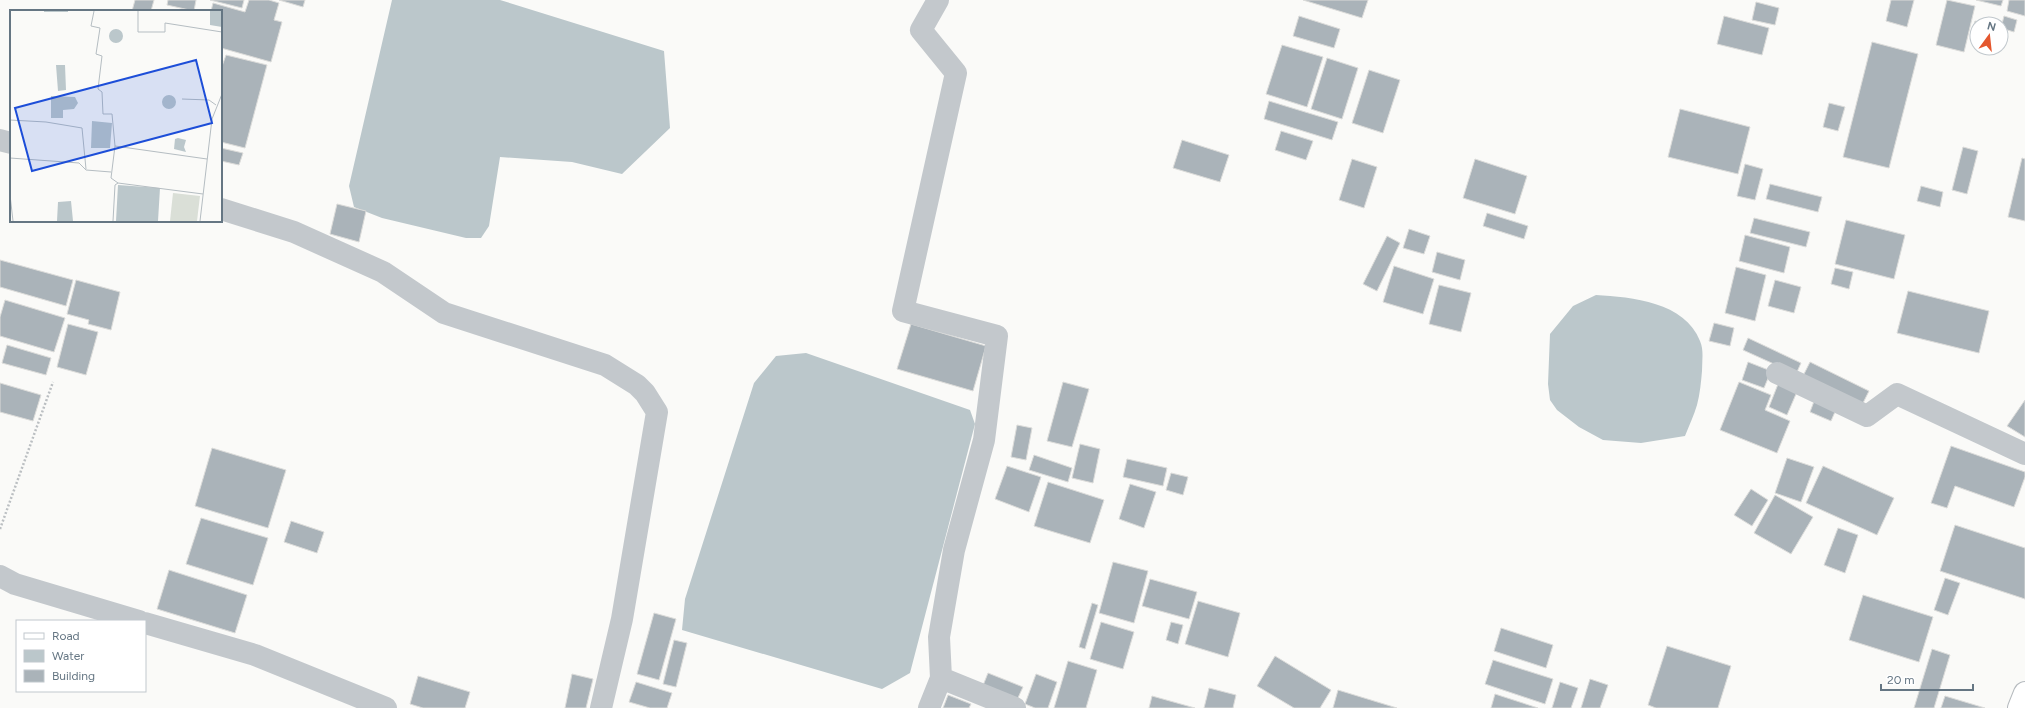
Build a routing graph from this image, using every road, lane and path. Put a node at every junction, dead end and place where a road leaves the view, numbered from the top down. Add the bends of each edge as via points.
1 (938, 0) edge
2 (0, 140) edge
3 (10, 143) edge
4 (222, 209) edge
5 (1777, 373) dead end
6 (53, 382) dead end
7 (2025, 454) edge
8 (0, 529) edge
9 (0, 576) edge
10 (136, 620) edge
11 (146, 623) edge
12 (941, 678) junction
13 (2025, 692) edge
14 (386, 708) edge
15 (601, 708) edge
16 (929, 708) edge
17 (1014, 708) edge
18 (2019, 708) edge

1 - 12 street via 921,30 956,73 903,311 997,336 984,440 954,550 939,637
2 - 3 street
4 - 15 street via 294,232 383,272 444,313 605,365 637,385 645,394 657,412 622,619
5 - 7 street via 1868,416 1897,394
6 - 8 path
9 - 10 street via 15,584
11 - 14 street via 255,655
12 - 16 street
12 - 17 street
13 - 18 main road

